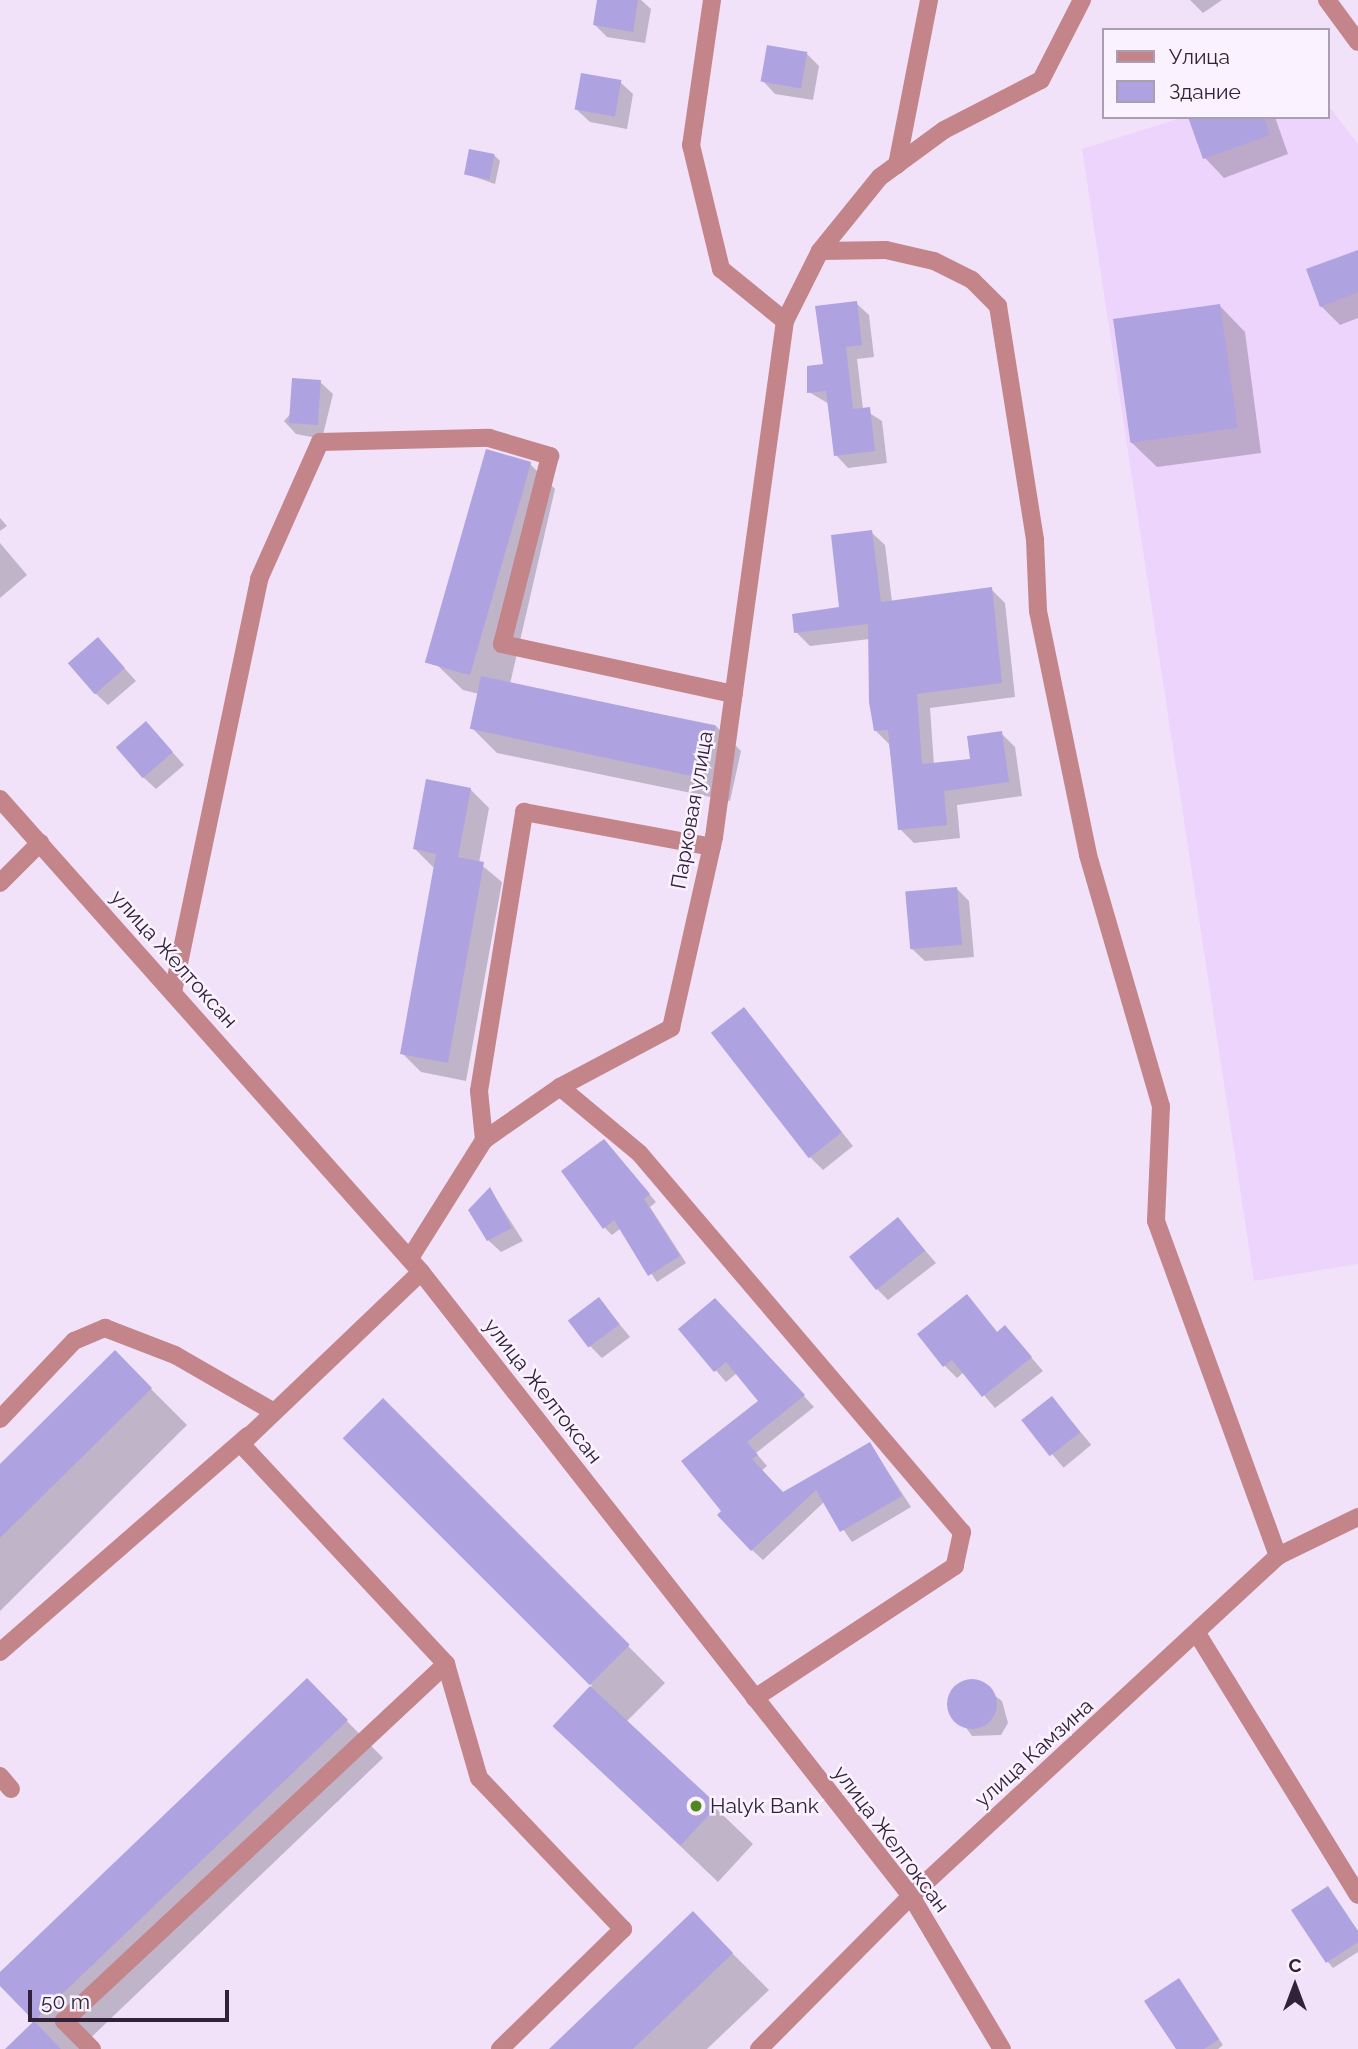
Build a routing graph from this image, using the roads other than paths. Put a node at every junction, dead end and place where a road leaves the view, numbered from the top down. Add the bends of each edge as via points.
1 (712, 0) edge
2 (929, 0) edge
3 (1082, 0) edge
4 (1326, 0) edge
5 (1358, 42) edge
6 (897, 165) junction
7 (820, 251) junction
8 (785, 321) junction
9 (734, 694) junction
10 (0, 799) edge
11 (40, 843) junction
12 (712, 847) junction
13 (0, 884) edge
14 (173, 992) junction
15 (560, 1087) junction
16 (484, 1140) junction
17 (415, 1265) junction
18 (274, 1412) junction
19 (0, 1419) edge
20 (259, 1427) junction
21 (1358, 1517) edge
22 (1278, 1556) junction
23 (1198, 1635) junction
24 (0, 1652) edge
25 (446, 1664) junction
26 (755, 1698) junction
27 (1358, 1895) edge
28 (911, 1896) junction
29 (92, 2049) edge
30 (500, 2049) edge
31 (759, 2049) edge
32 (1002, 2049) edge

1 - 8 street via 691,145 721,269
2 - 6 street
3 - 6 street, Парковая улица via 1041,80 944,130
4 - 5 street
6 - 7 street, Парковая улица
7 - 8 street, Парковая улица
7 - 22 street via 886,250 934,261 972,280 998,306 1035,540 1038,611 1088,855 1161,1106 1156,1221
8 - 9 street, Парковая улица
9 - 12 street, Парковая улица
9 - 14 street via 502,644 550,456 489,438 320,442 259,579
10 - 11 street, улица Желтоксан
11 - 13 street
11 - 14 street, улица Желтоксан
12 - 15 street, Парковая улица via 671,1028
12 - 16 street via 524,812 479,1091
14 - 17 street, улица Желтоксан
15 - 16 street, Парковая улица
15 - 26 street via 640,1154 962,1532 955,1566
16 - 17 street, Парковая улица
17 - 18 street, Парковая улица
17 - 26 street, улица Желтоксан
18 - 19 street via 174,1355 105,1328 74,1341
18 - 20 street, Парковая улица
20 - 24 street, Парковая улица
20 - 25 street via 241,1444
21 - 22 street, улица Камзина
22 - 23 street, улица Камзина
23 - 27 street
23 - 28 street, улица Камзина
25 - 29 street via 64,2021
25 - 30 street via 479,1778 623,1929
26 - 28 street, улица Желтоксан
28 - 31 street, улица Камзина
28 - 32 street, улица Желтоксан

